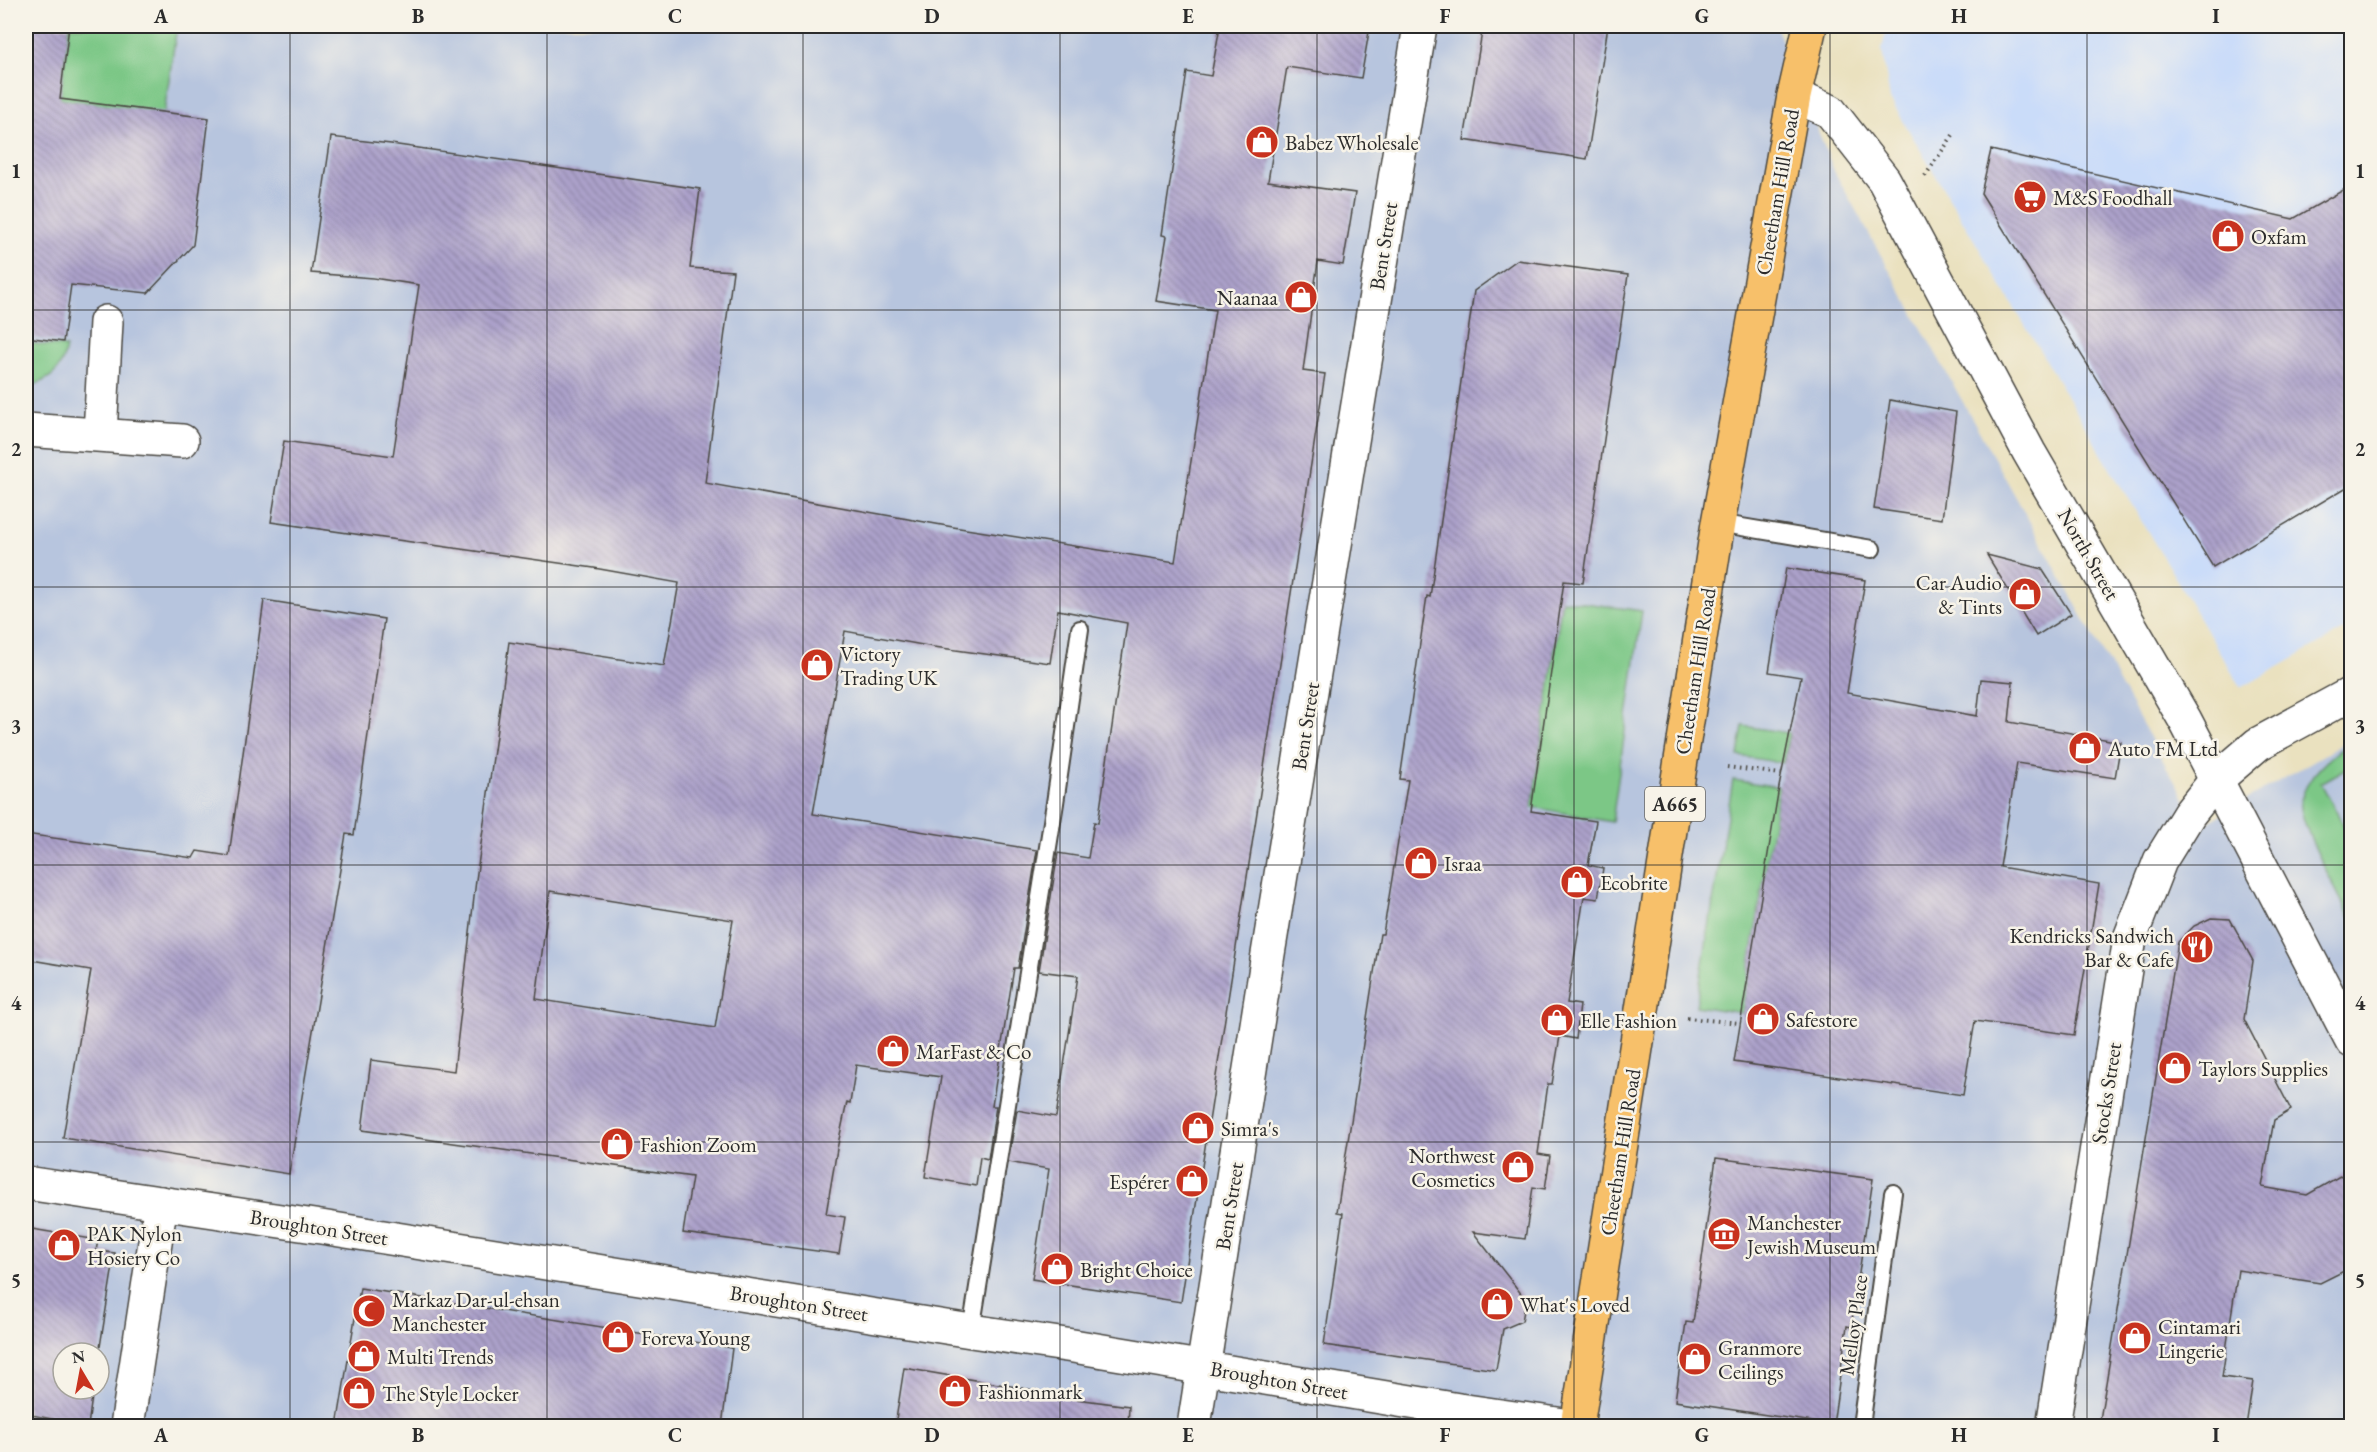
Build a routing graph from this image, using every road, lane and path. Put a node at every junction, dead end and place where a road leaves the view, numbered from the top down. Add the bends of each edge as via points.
1 (1420, 26) edge
2 (1810, 26) edge
3 (1794, 96) junction
4 (1953, 135) dead end
5 (1925, 176) dead end
6 (106, 322) dead end
7 (26, 430) edge
8 (100, 434) junction
9 (182, 441) dead end
10 (1718, 523) junction
11 (1872, 549) dead end
12 (1080, 630) dead end
13 (2352, 693) edge
14 (1726, 767) dead end
15 (1781, 774) dead end
16 (2216, 780) junction
17 (1687, 1018) dead end
18 (1740, 1023) dead end
19 (2352, 1041) edge
20 (26, 1183) edge
21 (1893, 1193) dead end
22 (161, 1203) junction
23 (971, 1331) junction
24 (1203, 1367) junction
25 (127, 1426) edge
26 (1194, 1426) edge
27 (1571, 1426) edge
28 (1577, 1426) edge
29 (1861, 1426) edge
30 (2053, 1426) edge

1 - 24 street, Bent Street
2 - 3 highway, Cheetham Hill Road / A665
3 - 10 highway, Cheetham Hill Road / A665
3 - 16 street, North Street via 1830,111 1884,180 2029,452 2186,720
4 - 5 path
6 - 8 street
7 - 8 street
8 - 9 street
10 - 11 lane
10 - 28 highway, Cheetham Hill Road / A665
12 - 23 lane
13 - 16 street, Stocks Street via 2252,748
14 - 15 path
16 - 19 street, North Street
16 - 30 street, Stocks Street via 2160,861 2130,938
17 - 18 path
20 - 22 street, Broughton Street
21 - 29 lane, Melloy Place
22 - 23 street, Broughton Street
22 - 25 street
23 - 24 street, Broughton Street
24 - 26 street, Bent Street
24 - 27 street, Broughton Street

